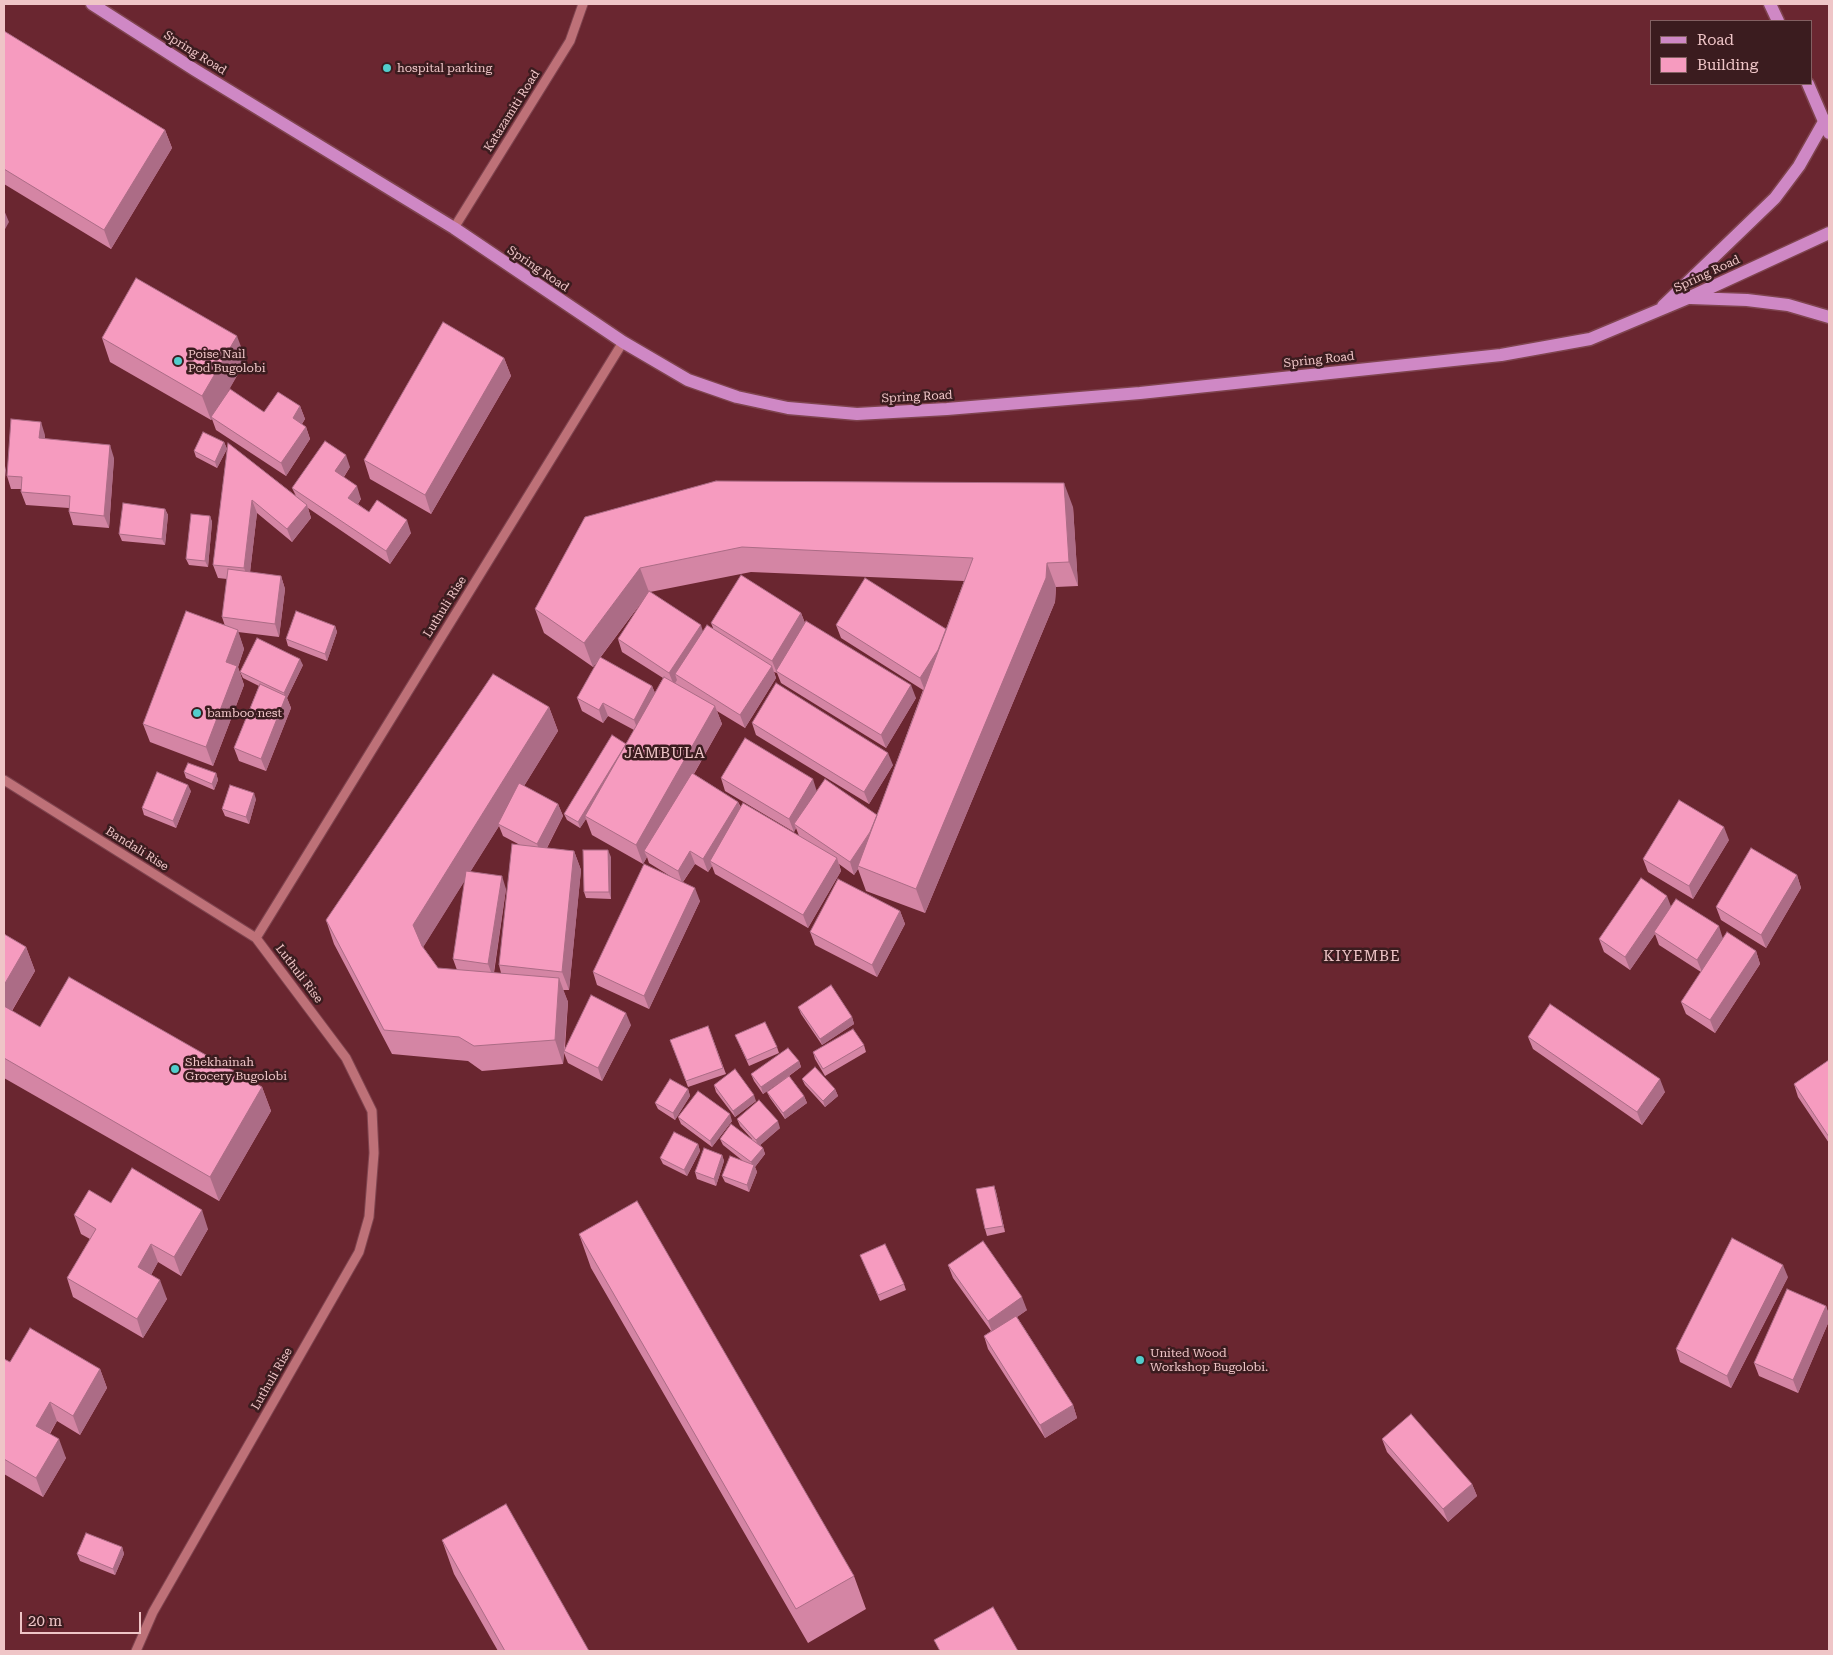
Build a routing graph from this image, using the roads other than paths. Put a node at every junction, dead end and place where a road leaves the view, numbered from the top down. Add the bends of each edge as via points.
1 (92, 4) edge
2 (583, 4) edge
3 (1770, 4) edge
4 (1778, 20) edge
5 (1808, 85) edge
6 (1825, 120) junction
7 (1829, 133) edge
8 (454, 228) junction
9 (1829, 233) edge
10 (1688, 298) junction
11 (1655, 313) junction
12 (1829, 317) edge
13 (623, 342) junction
14 (4, 780) edge
15 (256, 938) junction
16 (136, 1651) edge

1 - 8 main road, Spring Road
2 - 8 street, Katazamiti Road via 570,41
3 - 4 main road
5 - 6 main road
6 - 7 main road
6 - 11 main road via 1799,166 1775,198
8 - 13 main road, Spring Road
9 - 10 main road, Spring Road
10 - 11 main road, Spring Road
10 - 12 main road via 1788,305
11 - 13 main road, Spring Road via 1590,339 1501,355 1140,393 857,414 788,408 737,397 688,380
13 - 15 street, Luthuli Rise
14 - 15 street, Bandali Rise
15 - 16 street, Luthuli Rise via 346,1058 372,1111 374,1154 369,1217 359,1252 154,1612

